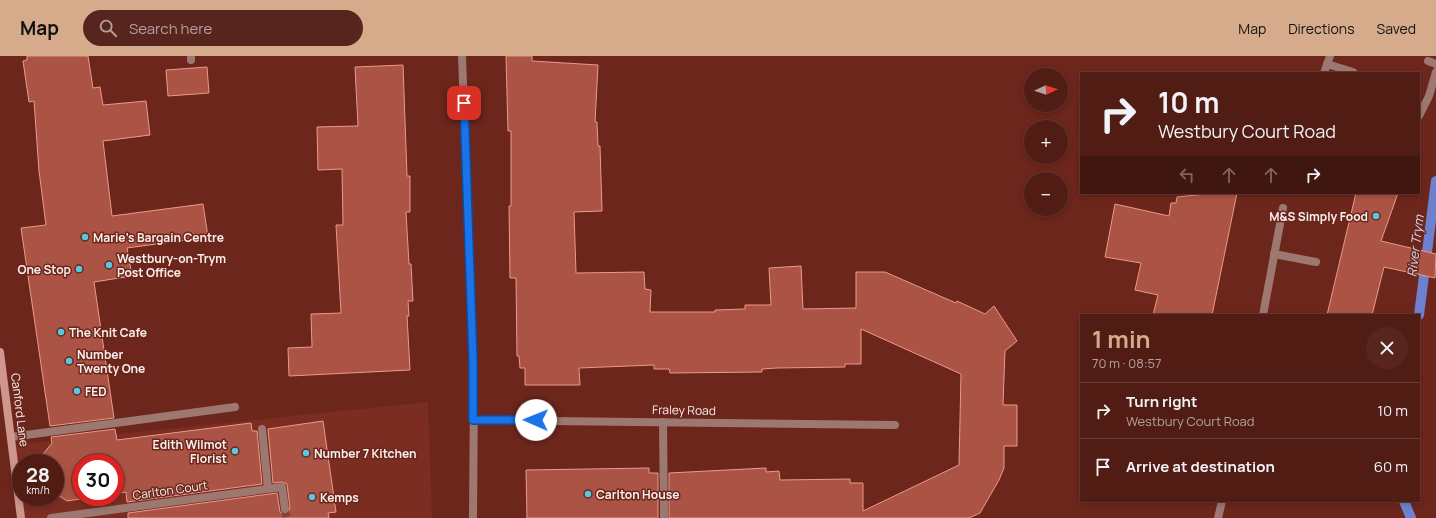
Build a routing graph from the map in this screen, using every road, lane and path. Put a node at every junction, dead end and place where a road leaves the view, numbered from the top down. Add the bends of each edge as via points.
1 (462, 56) edge
2 (1329, 60) edge
3 (1324, 72) edge
4 (1353, 72) edge
5 (1436, 72) edge
6 (1420, 114) edge
7 (1283, 208) dead end
8 (1274, 254) junction
9 (1316, 262) dead end
10 (1263, 314) edge
11 (0, 352) edge
12 (235, 407) dead end
13 (473, 420) junction
14 (662, 422) junction
15 (895, 425) dead end
16 (262, 429) dead end
17 (11, 437) junction
18 (268, 489) junction
19 (1222, 502) edge
20 (285, 509) tunnel mouth
21 (21, 518) edge
22 (51, 518) edge
23 (473, 518) edge
24 (664, 518) edge
25 (1218, 518) edge

1 - 13 street
2 - 3 street
2 - 4 street
5 - 6 street
7 - 8 street
8 - 9 street
8 - 10 street
11 - 17 street, Canford Lane
12 - 17 street
13 - 14 street, Fraley Road
13 - 23 street
14 - 15 street, Fraley Road
14 - 24 street
16 - 18 street
17 - 21 street, Canford Lane
18 - 20 street, Carlton Court via 282,487
18 - 22 street, Carlton Court
19 - 25 street

